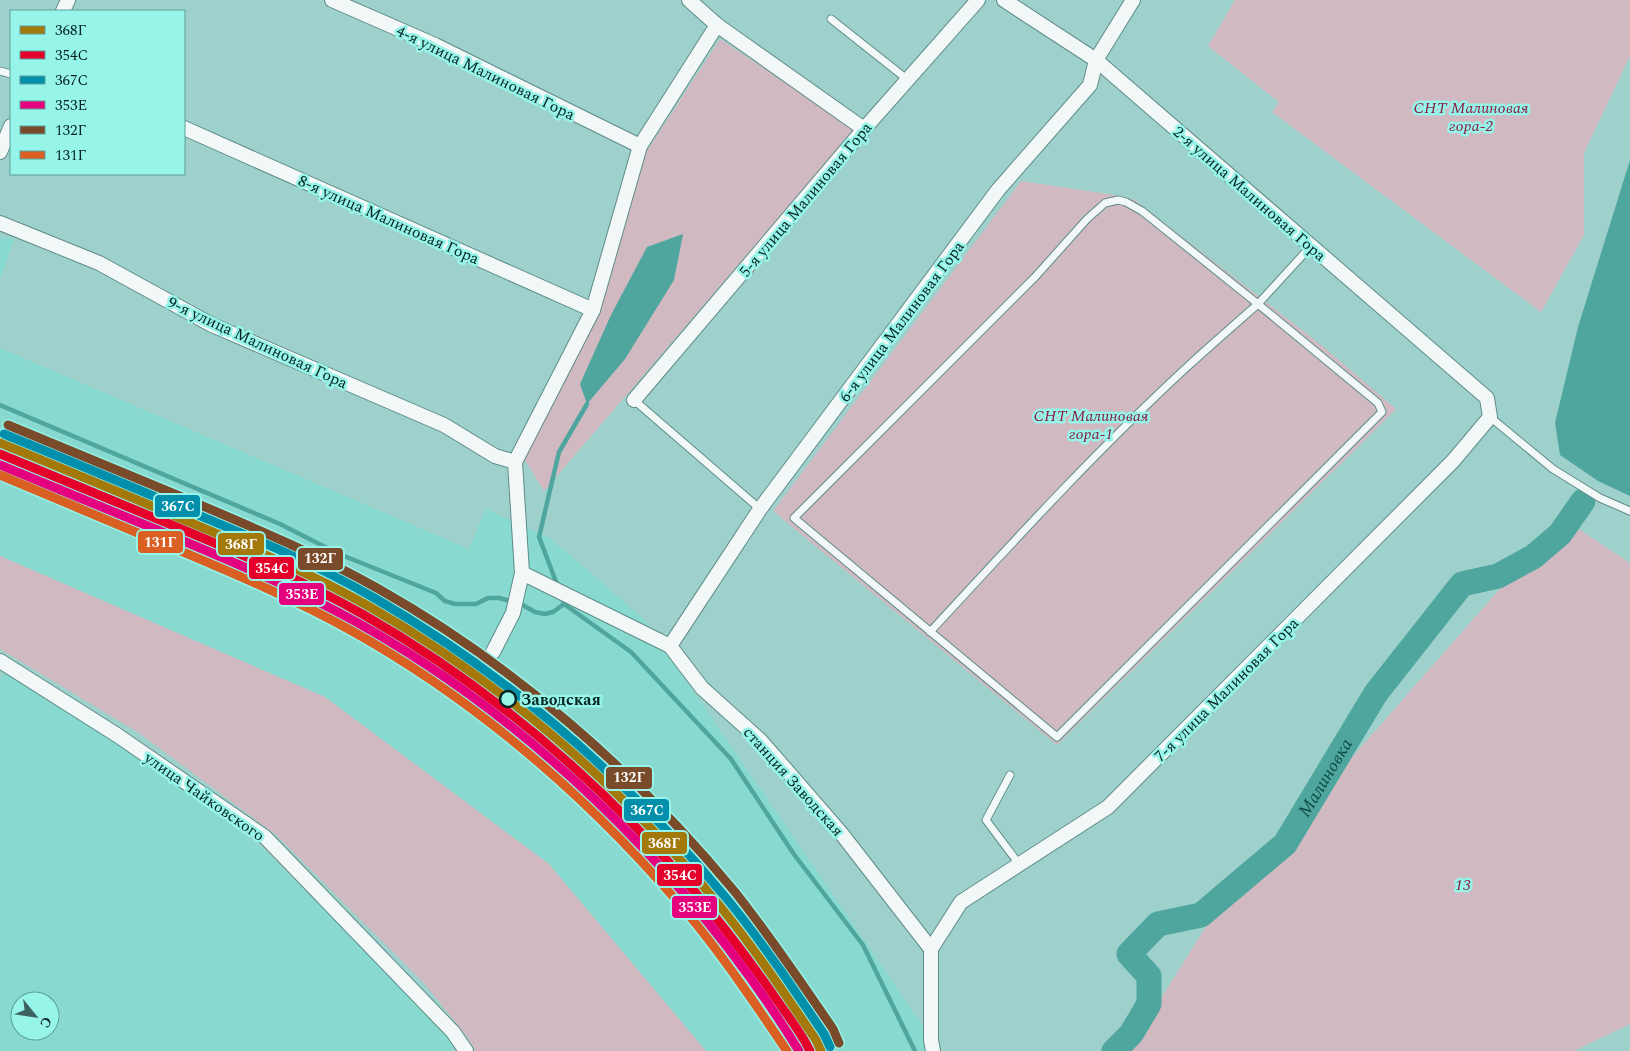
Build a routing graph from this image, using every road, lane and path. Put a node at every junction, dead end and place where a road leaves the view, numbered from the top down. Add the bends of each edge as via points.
1 (332, 0) edge
2 (689, 0) edge
3 (978, 0) edge
4 (1004, 0) edge
5 (1133, 0) edge
6 (831, 19) dead end
7 (717, 25) junction
8 (1096, 60) junction
9 (908, 80) junction
10 (10, 128) edge
11 (185, 128) edge
12 (864, 129) junction
13 (640, 146) junction
14 (0, 152) edge
15 (0, 223) edge
16 (1311, 246) junction
17 (1258, 304) junction
18 (593, 310) junction
19 (634, 400) joint
20 (1490, 417) junction
21 (515, 462) junction
22 (760, 509) junction
23 (1630, 511) edge
24 (522, 573) junction
25 (930, 632) junction
26 (670, 646) junction
27 (494, 652) dead end
28 (0, 661) edge
29 (1010, 775) dead end
30 (1019, 864) junction
31 (931, 949) junction
32 (466, 1051) edge
33 (932, 1051) edge

1 - 13 street, 4-я улица Малиновая Гора via 435,45
2 - 7 street
3 - 9 street, 5-я улица Малиновая Гора
4 - 8 street, 2-я улица Малиновая Гора
5 - 8 street, 6-я улица Малиновая Гора
6 - 9 lane
7 - 12 street
7 - 13 street
8 - 16 street, 2-я улица Малиновая Гора
8 - 22 street, 6-я улица Малиновая Гора via 1090,84 998,190
9 - 12 street, 5-я улица Малиновая Гора
10 - 14 street
11 - 18 street, 8-я улица Малиновая Гора
12 - 19 street, 5-я улица Малиновая Гора
13 - 18 street
15 - 21 street, 9-я улица Малиновая Гора via 100,263 212,325 444,425 495,456
16 - 17 lane
16 - 20 street, 2-я улица Малиновая Гора via 1487,398
17 - 25 lane via 1120,431
17 - 25 lane via 1378,403 1382,412 1056,738
17 - 25 lane via 1142,211 1126,202 1105,203 1086,219 1036,276 794,518
18 - 21 street
19 - 22 lane
20 - 23 lane via 1553,469 1600,498
20 - 30 street, 7-я улица Малиновая Гора via 1453,460 1108,807
21 - 24 street
22 - 26 street, 6-я улица Малиновая Гора
24 - 26 street, станция Заводская
24 - 27 street via 513,613
26 - 31 street, станция Заводская via 702,688 762,741 829,818
28 - 32 street, улица Чайковского via 117,735 266,837 453,1032
29 - 30 lane via 986,820
30 - 31 street, 7-я улица Малиновая Гора via 961,902
31 - 33 street

